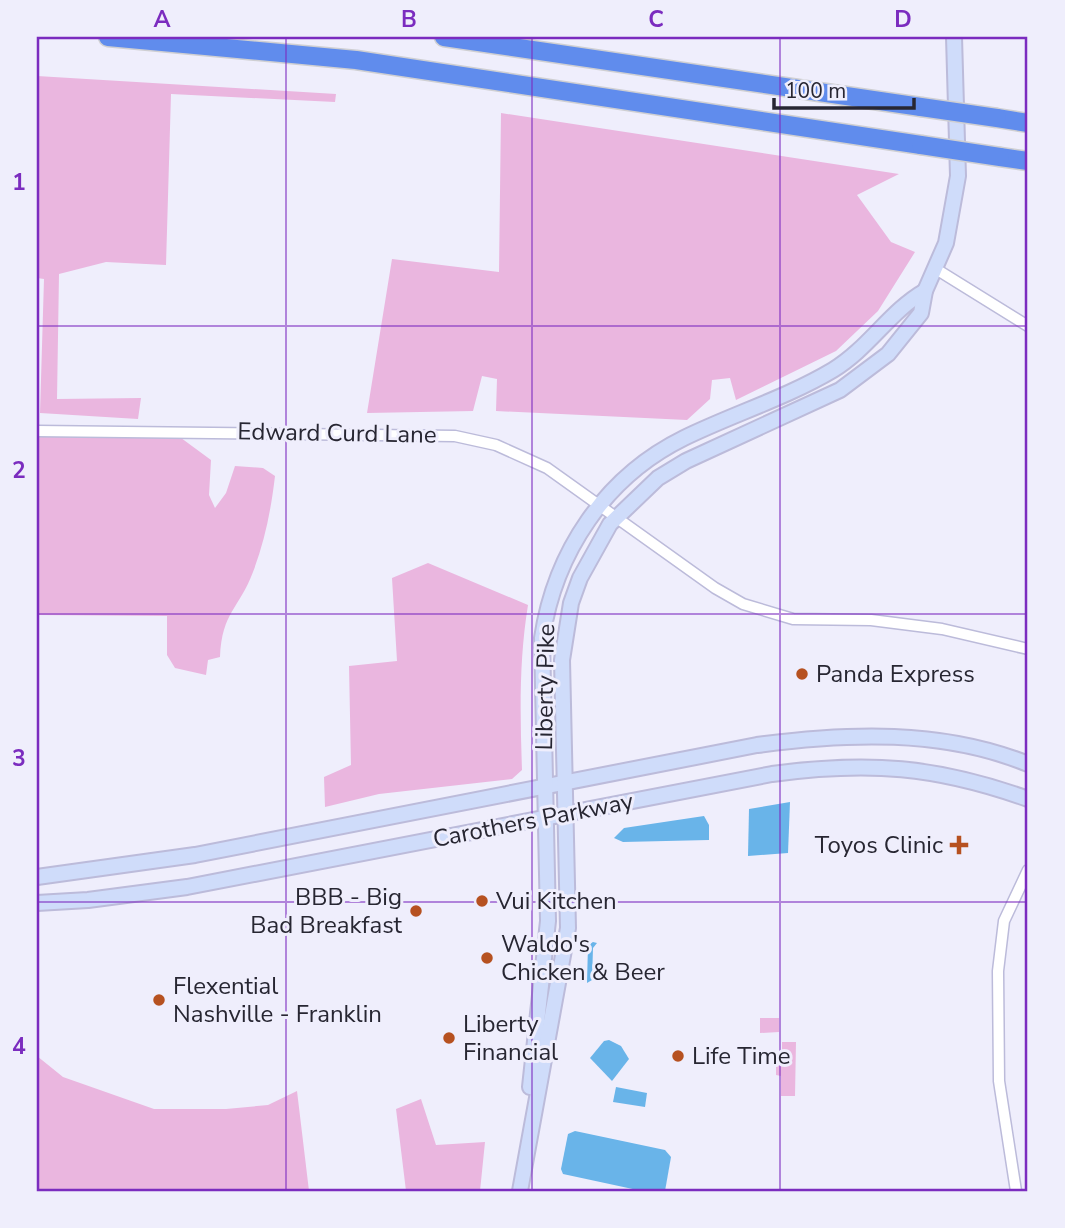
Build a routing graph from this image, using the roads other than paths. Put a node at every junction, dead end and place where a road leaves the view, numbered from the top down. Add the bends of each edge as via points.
1 (108, 37) edge
2 (444, 37) edge
3 (954, 37) edge
4 (1028, 123) edge
5 (1028, 162) edge
6 (936, 269) junction
7 (925, 290) junction
8 (1028, 326) edge
9 (735, 416) junction
10 (37, 431) edge
11 (743, 435) junction
12 (599, 505) junction
13 (615, 519) junction
14 (1028, 649) edge
15 (1028, 764) edge
16 (565, 782) junction
17 (543, 787) junction
18 (1028, 799) edge
19 (566, 813) junction
20 (544, 818) junction
21 (1028, 870) edge
22 (37, 877) edge
23 (37, 903) edge
24 (519, 1191) edge
25 (1016, 1191) edge

1 - 5 highway, bridge via 356,60
2 - 4 highway, bridge
3 - 6 street, Liberty Pike via 958,176 949,232
6 - 7 street, Liberty Pike
6 - 8 street
7 - 9 street, Liberty Pike via 905,302 862,349 836,368
7 - 11 street, Liberty Pike via 921,313 869,371 840,390
9 - 11 street
9 - 12 street, Liberty Pike via 663,450 617,484
10 - 12 street, Edward Curd Lane via 455,436 515,452 547,468
11 - 13 street, Liberty Pike via 658,478
12 - 13 street, Edward Curd Lane
12 - 17 street, Liberty Pike via 560,570 545,615
13 - 14 street, Edward Curd Lane via 715,588 770,614 942,629
13 - 16 street, Liberty Pike via 590,554 564,635
15 - 16 street, Carothers Parkway via 946,742 843,735 757,745
16 - 17 street, Carothers Parkway
16 - 19 street, Liberty Pike
17 - 20 street, Liberty Pike
17 - 22 street, Carothers Parkway via 195,855
18 - 19 street, Carothers Parkway via 962,777 920,769 826,767
19 - 20 street, Carothers Parkway
19 - 24 street, Liberty Pike via 568,928
20 - 23 street, Carothers Parkway via 176,888
20 - 24 street, Liberty Pike via 547,956
21 - 25 street via 1004,921 998,971 999,1081

